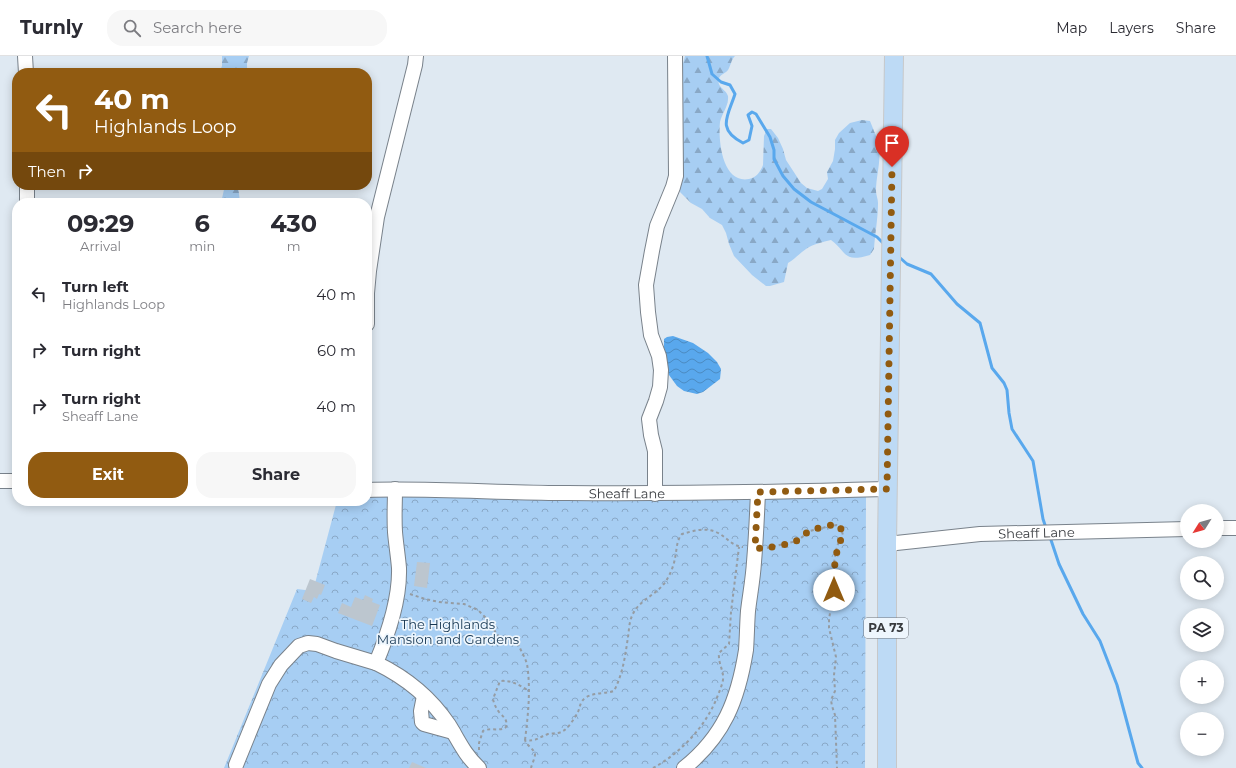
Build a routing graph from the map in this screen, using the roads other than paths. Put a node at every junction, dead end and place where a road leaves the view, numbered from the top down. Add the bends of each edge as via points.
1 (25, 56) edge
2 (416, 56) edge
3 (675, 56) edge
4 (894, 56) edge
5 (26, 68) edge
6 (372, 252) edge
7 (0, 481) edge
8 (12, 481) edge
9 (395, 489) junction
10 (887, 489) junction
11 (372, 490) edge
12 (758, 492) junction
13 (655, 494) junction
14 (1224, 528) edge
15 (1236, 528) edge
16 (1180, 529) edge
17 (887, 544) junction
18 (376, 663) junction
19 (424, 696) junction
20 (452, 732) junction
21 (236, 765) dead end
22 (476, 765) edge
23 (684, 768) edge
24 (887, 768) edge

1 - 5 street
2 - 6 street via 377,217
3 - 13 street via 676,176 657,226 646,285 651,335 662,370 660,387 649,419 655,451
4 - 10 main road, PA 73
7 - 8 street
9 - 11 street, Sheaff Lane
9 - 13 street, Sheaff Lane
9 - 18 street via 395,532 399,569 397,591 389,627
10 - 12 street, Sheaff Lane
10 - 17 main road, PA 73
12 - 13 street, Sheaff Lane
12 - 23 street via 746,649 736,692 725,721 716,735
14 - 15 street
16 - 17 street, Sheaff Lane via 980,534
17 - 24 main road, PA 73
18 - 19 street via 388,668
18 - 21 street via 317,644 299,646 281,665 269,684
19 - 20 street via 440,713
19 - 20 street via 422,722
20 - 22 street

